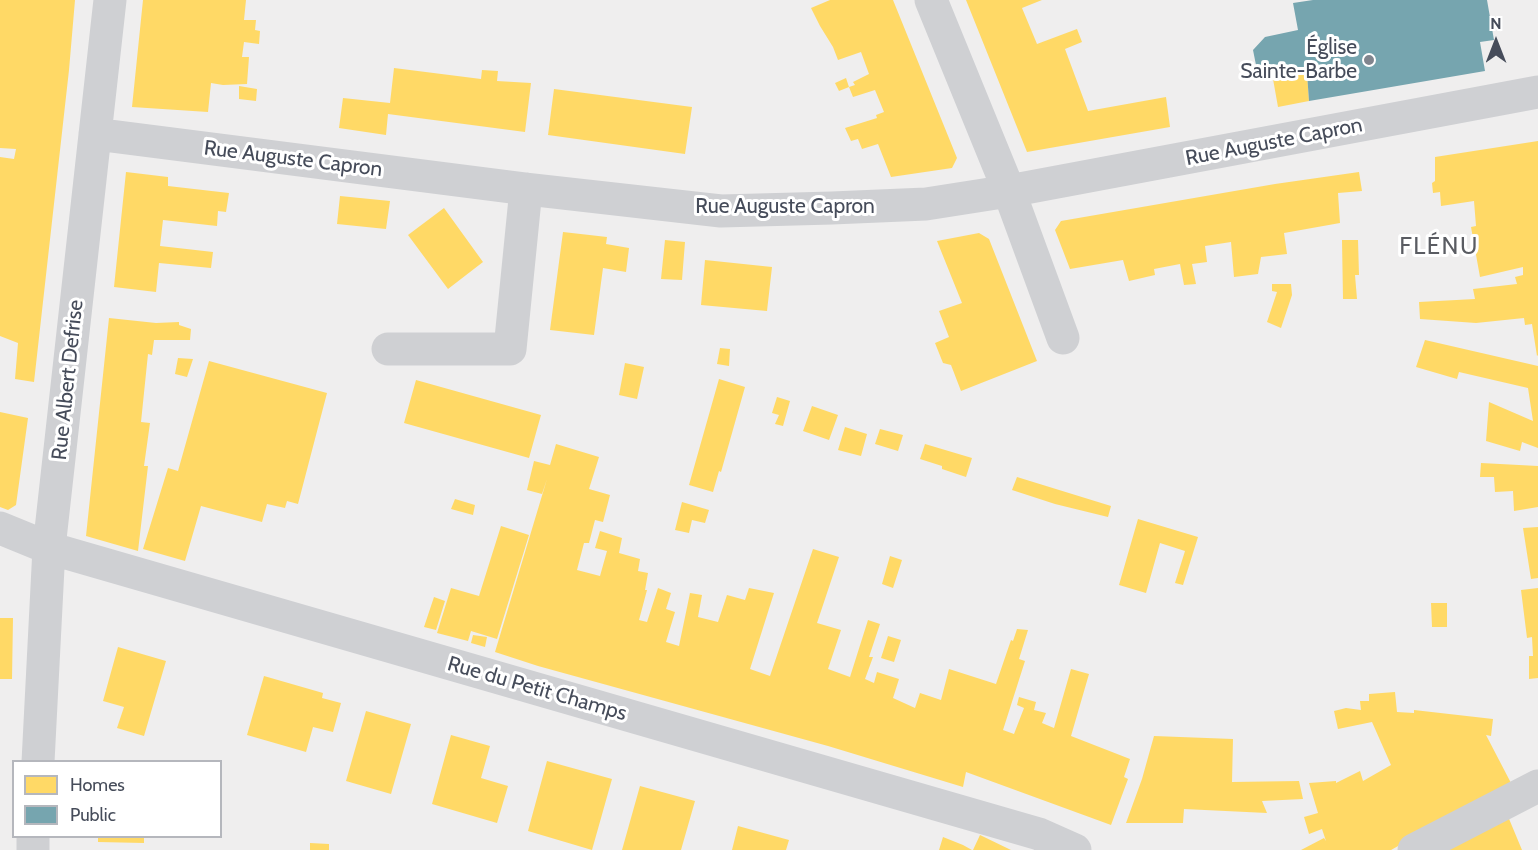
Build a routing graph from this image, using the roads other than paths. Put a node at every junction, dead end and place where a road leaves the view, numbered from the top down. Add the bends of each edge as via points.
1 (110, 0) edge
2 (931, 0) edge
3 (1538, 92) edge
4 (95, 134) junction
5 (526, 189) junction
6 (1009, 191) junction
7 (1063, 338) dead end
8 (388, 349) dead end
9 (0, 528) edge
10 (49, 548) junction
11 (38, 760) edge
12 (1538, 786) edge
13 (1075, 850) edge
14 (1414, 850) edge

1 - 4 street, Rue Albert Defrise
2 - 6 street
3 - 6 street, Rue Auguste Capron
4 - 5 street, Rue Auguste Capron
4 - 10 street, Rue Albert Defrise
5 - 6 street, Rue Auguste Capron via 721,211 926,204
5 - 8 street via 510,349
6 - 7 street
9 - 10 street, Rue du Petit Champs
10 - 11 street, Rue Albert Defrise
10 - 13 street, Rue du Petit Champs via 1039,834
12 - 14 street

